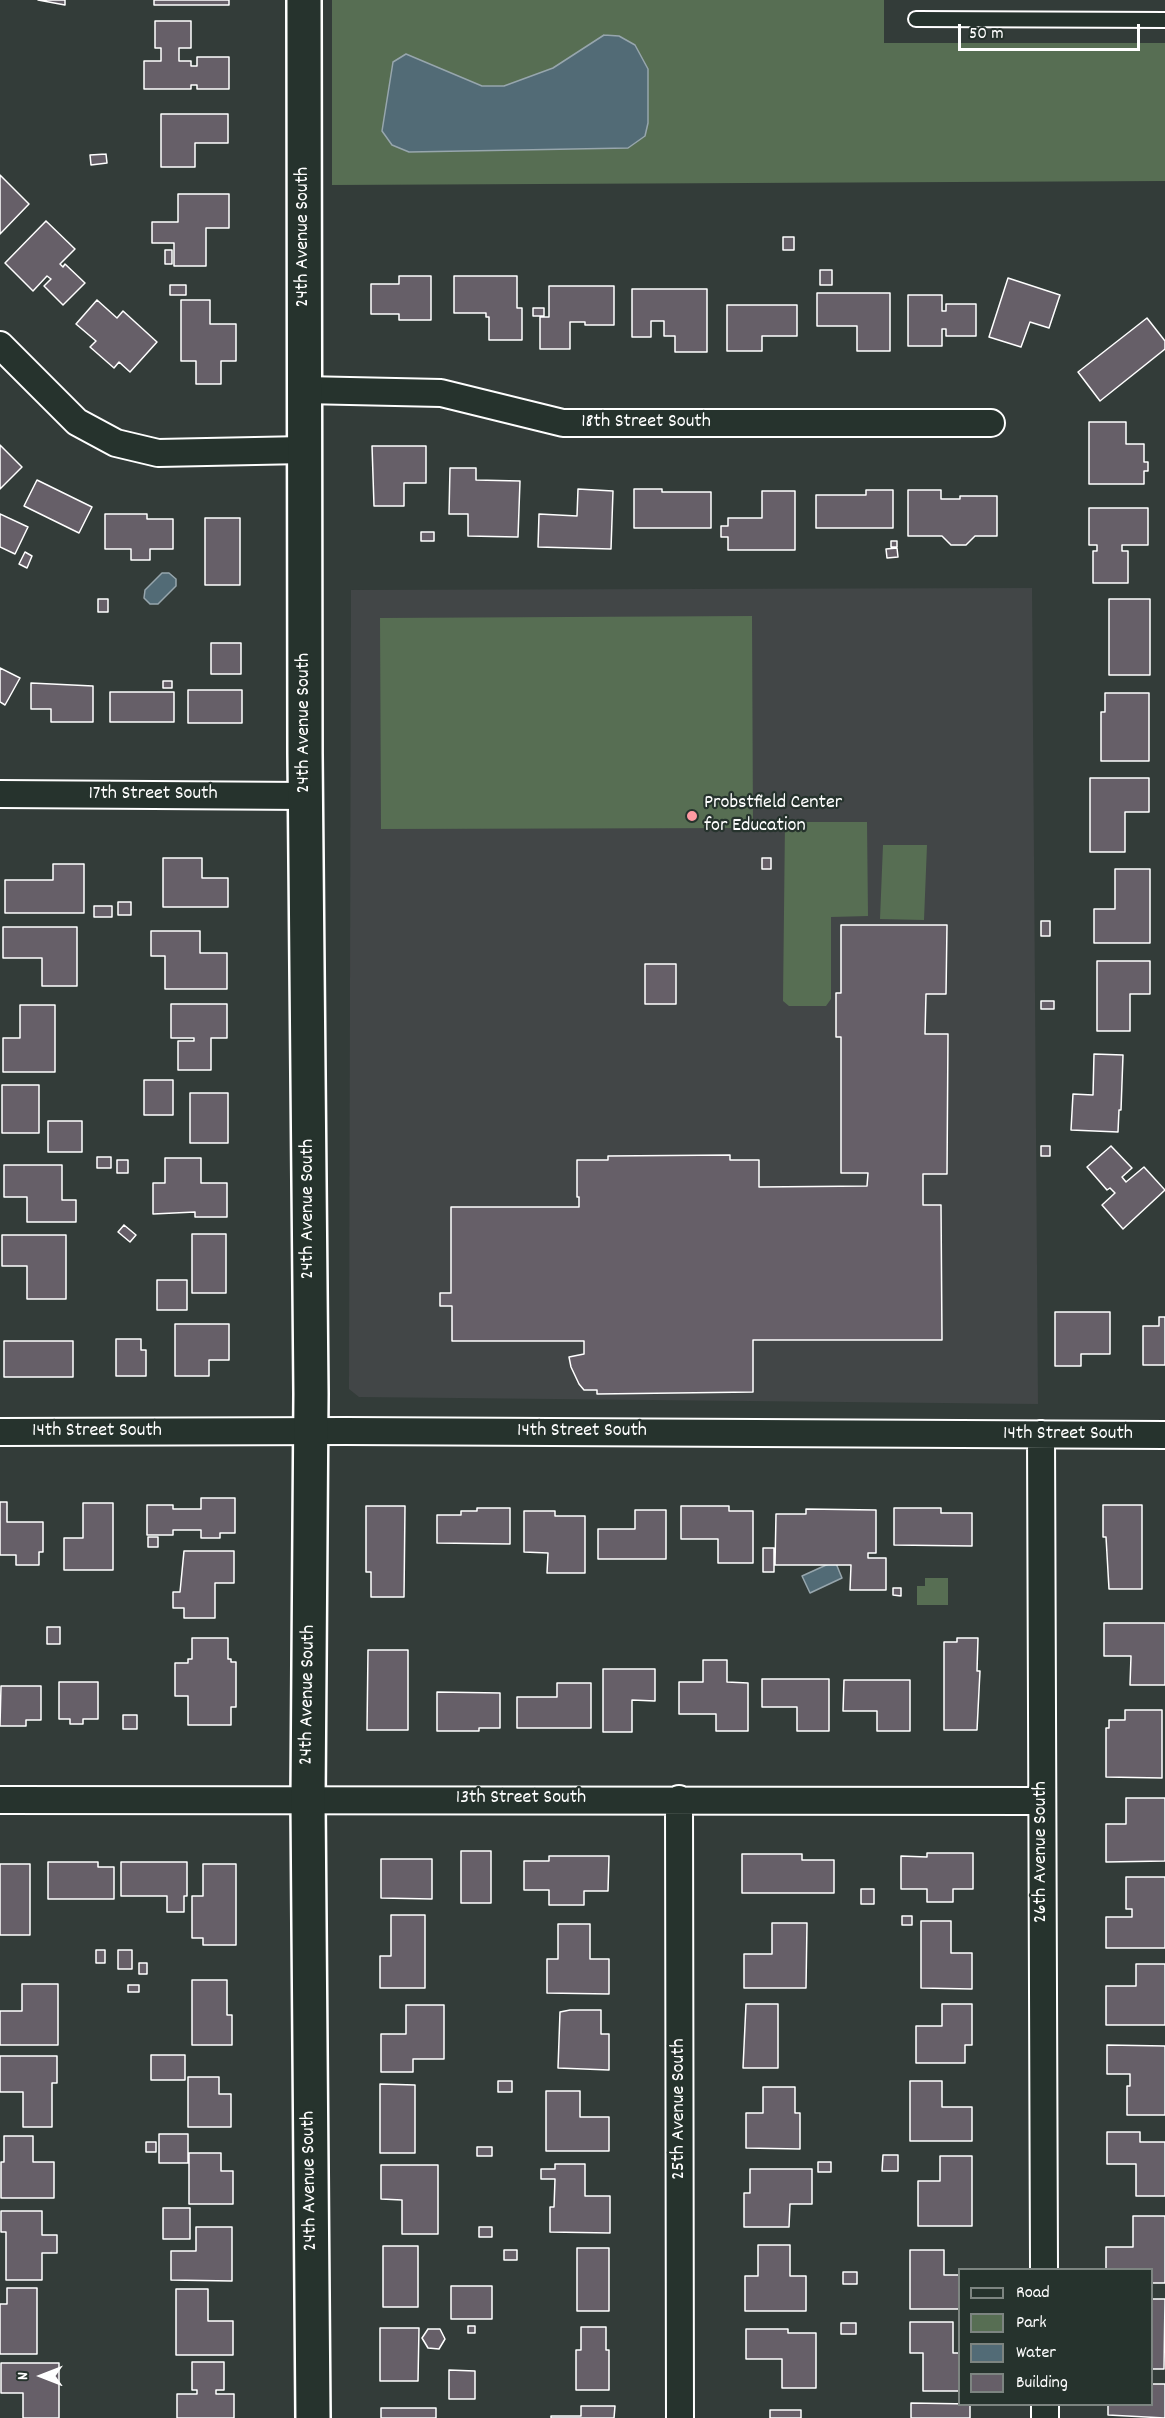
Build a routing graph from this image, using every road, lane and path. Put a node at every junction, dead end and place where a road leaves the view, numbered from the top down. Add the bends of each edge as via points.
1 (304, 0) edge
2 (916, 19) dead end
3 (1165, 20) edge
4 (0, 345) edge
5 (304, 390) junction
6 (991, 423) dead end
7 (304, 450) junction
8 (0, 794) edge
9 (306, 796) junction
10 (311, 1431) junction
11 (0, 1432) edge
12 (1041, 1434) junction
13 (1165, 1435) edge
14 (680, 1799) junction
15 (0, 1800) edge
16 (308, 1800) junction
17 (1042, 1800) junction
18 (1044, 2268) edge
19 (313, 2418) edge
20 (680, 2418) edge

1 - 5 street, 24th Avenue South
2 - 3 lane
4 - 7 street via 77,422 116,443 158,453
5 - 6 street, 18th Street South via 441,393 563,423
5 - 7 street, 24th Avenue South
7 - 9 street, 24th Avenue South
8 - 9 street, 17th Street South
9 - 10 street, 24th Avenue South
10 - 11 street, 14th Street South
10 - 12 street, 14th Street South
10 - 16 street, 24th Avenue South
12 - 13 street, 14th Street South
12 - 17 street, 26th Avenue South
14 - 16 street, 13th Street South
14 - 17 street, 13th Street South
14 - 20 street, 25th Avenue South
15 - 16 street, 13th Street South
16 - 19 street, 24th Avenue South
17 - 18 street, 26th Avenue South

